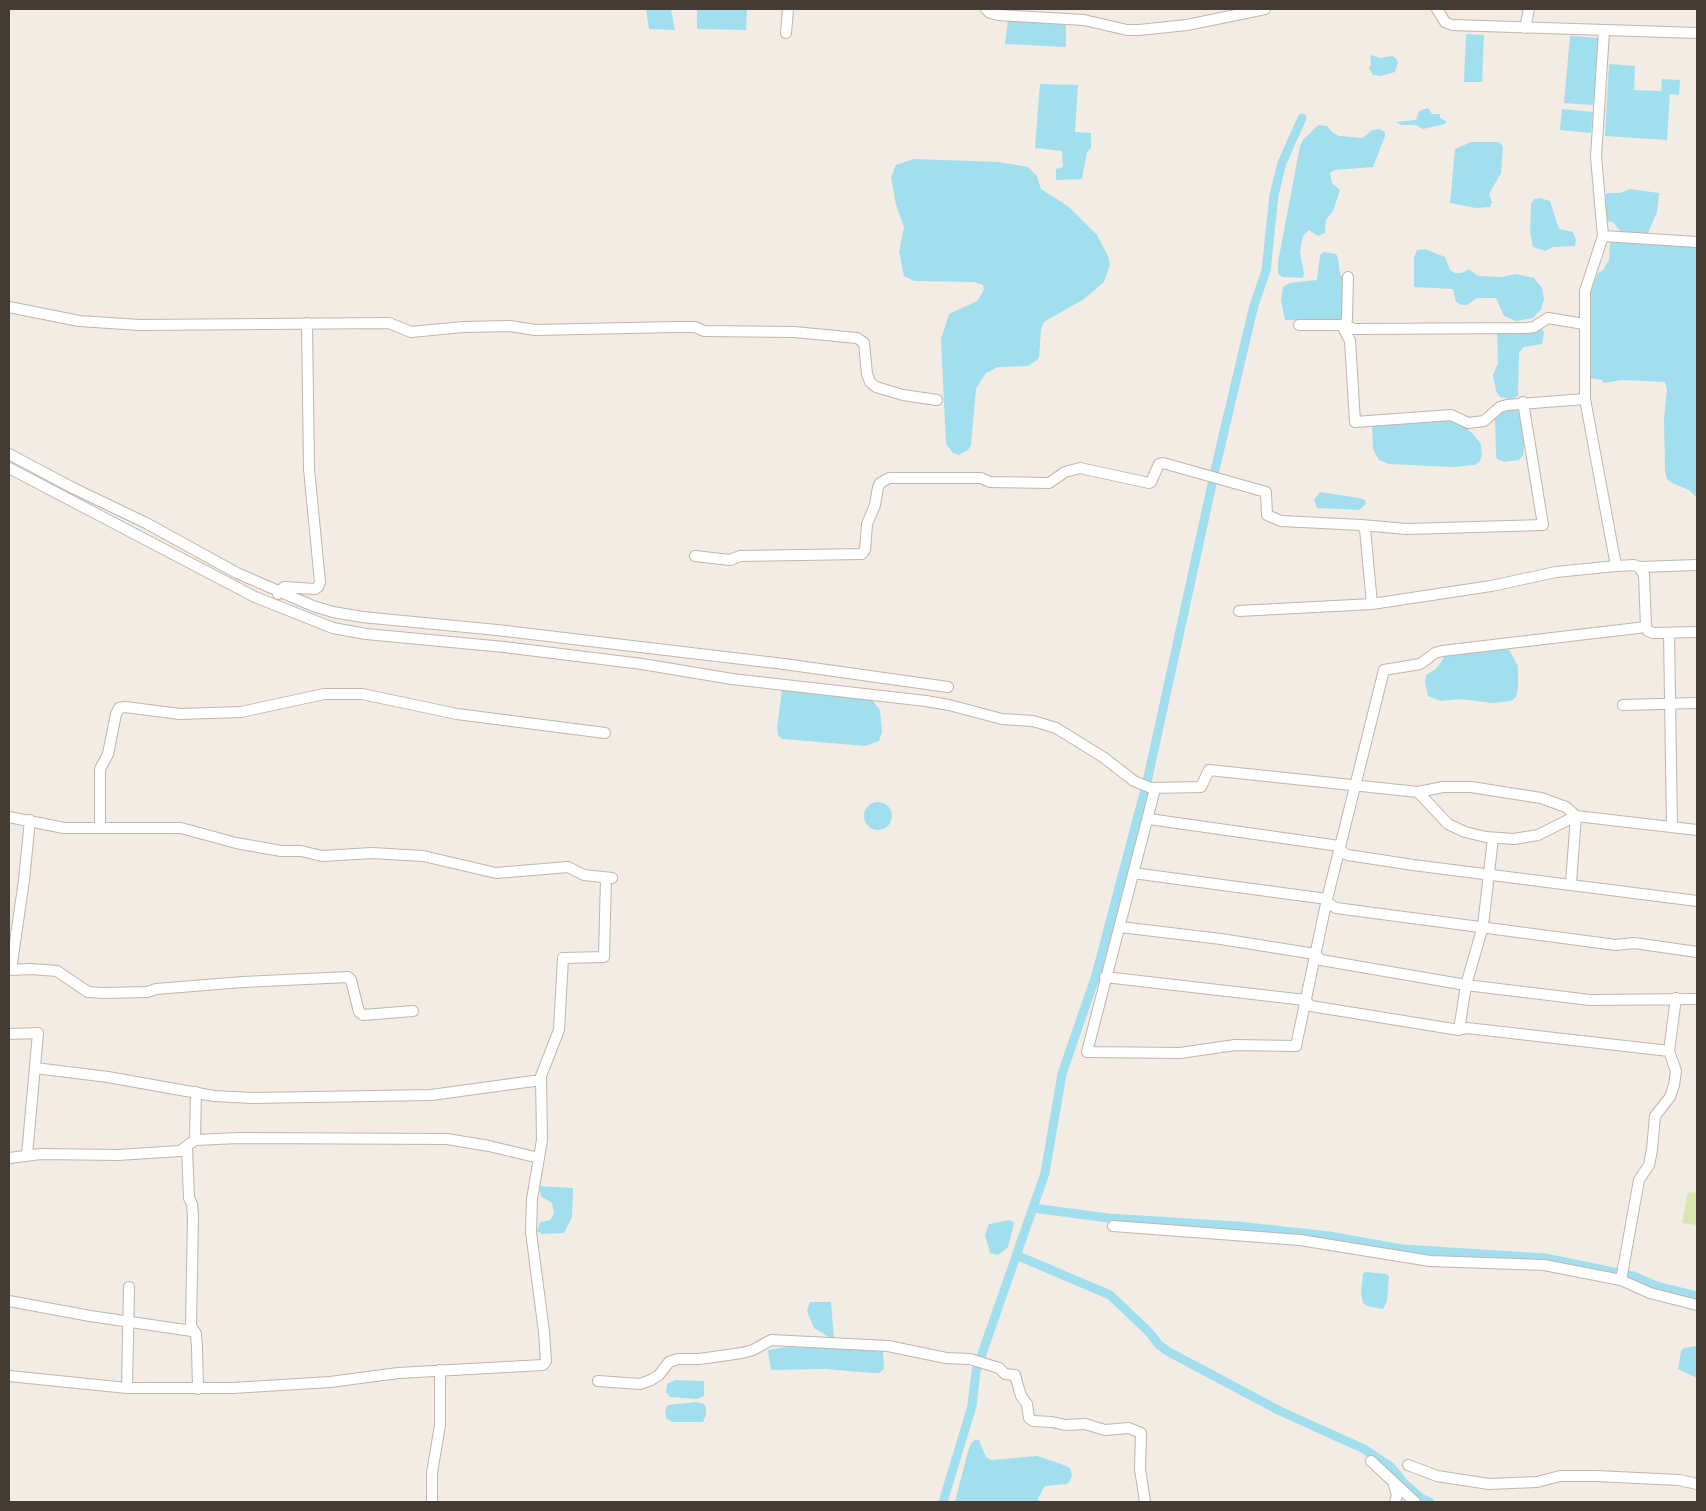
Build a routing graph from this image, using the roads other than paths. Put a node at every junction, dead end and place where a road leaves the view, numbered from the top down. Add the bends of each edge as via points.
1 (788, 9) edge
2 (986, 9) edge
3 (1265, 9) edge
4 (1437, 9) edge
5 (1529, 9) edge
6 (1226, 13) edge
7 (1074, 14) edge
8 (1525, 28) junction
9 (1604, 31) junction
10 (1697, 33) edge
11 (786, 34) dead end
12 (1603, 236) junction
13 (1697, 242) edge
14 (1348, 277) dead end
15 (9, 306) edge
16 (306, 323) junction
17 (1584, 324) junction
18 (1298, 325) dead end
19 (1344, 326) junction
20 (1585, 399) junction
21 (936, 400) dead end
22 (1523, 402) junction
23 (9, 454) edge
24 (9, 468) edge
25 (1361, 525) junction
26 (696, 556) dead end
27 (1697, 565) edge
28 (1616, 566) junction
29 (1639, 567) junction
30 (279, 592) junction
31 (1372, 604) junction
32 (272, 605) junction
33 (1239, 611) dead end
34 (1646, 627) junction
35 (1697, 632) edge
36 (1669, 633) junction
37 (948, 687) dead end
38 (1672, 704) junction
39 (1697, 704) edge
40 (1623, 706) dead end
41 (606, 733) dead end
42 (1356, 784) junction
43 (1155, 789) junction
44 (1418, 792) junction
45 (1576, 816) junction
46 (9, 817) edge
47 (30, 820) junction
48 (1149, 820) junction
49 (1672, 827) junction
50 (100, 828) junction
51 (1697, 830) edge
52 (1493, 838) junction
53 (1339, 846) junction
54 (1133, 873) junction
55 (1490, 874) junction
56 (1571, 883) junction
57 (1327, 899) junction
58 (1697, 901) edge
59 (1483, 926) junction
60 (1120, 927) junction
61 (1697, 952) edge
62 (1316, 954) junction
63 (10, 970) edge
64 (1105, 977) junction
65 (1466, 985) junction
66 (1676, 998) junction
67 (1697, 999) edge
68 (1305, 1000) junction
69 (413, 1011) dead end
70 (1460, 1030) junction
71 (9, 1034) edge
72 (1669, 1051) junction
73 (36, 1068) junction
74 (541, 1080) junction
75 (196, 1092) junction
76 (195, 1140) junction
77 (187, 1147) junction
78 (27, 1155) junction
79 (9, 1158) edge
80 (538, 1158) junction
81 (1113, 1226) dead end
82 (1620, 1280) junction
83 (129, 1286) dead end
84 (9, 1301) edge
85 (1697, 1305) edge
86 (128, 1322) junction
87 (192, 1331) junction
88 (440, 1370) junction
89 (9, 1376) edge
90 (598, 1381) dead end
91 (127, 1388) junction
92 (198, 1389) junction
93 (1370, 1460) dead end
94 (1408, 1466) dead end
95 (1697, 1484) edge
96 (1394, 1485) junction
97 (432, 1502) edge
98 (1144, 1502) edge
99 (1395, 1502) edge
100 (1415, 1502) edge

1 - 11 street
2 - 7 street via 998,15
3 - 6 street
4 - 8 street via 1445,22 1452,26
5 - 8 street
6 - 7 street via 1156,30 1127,30
8 - 9 street
9 - 10 street
9 - 12 street via 1596,157
12 - 13 street
12 - 17 street via 1585,291
14 - 19 street
15 - 16 street via 79,321 124,324
16 - 21 street via 389,322 411,332 452,327 510,326 535,330 696,328 857,338 864,343 867,374 876,387
16 - 30 street via 309,469 320,582 315,589 284,587
17 - 19 street via 1548,318 1527,328 1381,329
17 - 20 street
18 - 19 street
19 - 22 street via 1350,341 1355,422 1452,415 1468,423 1484,421 1500,407
20 - 22 street
20 - 28 street
22 - 25 street via 1543,525 1407,529
23 - 30 street via 146,523 228,569
24 - 32 street
25 - 26 street via 1281,521 1267,514 1266,492 1163,463 1159,464 1148,483 1080,468 1065,472 1049,483 990,482 981,478 890,478 880,483 878,488 867,524 867,544 862,554 740,556 730,560
25 - 31 street
27 - 29 street
28 - 29 street
28 - 31 street via 1556,572 1491,586
29 - 34 street via 1645,580
30 - 32 street
30 - 37 street via 320,608 362,617 784,664
31 - 33 street
32 - 43 street via 333,628 366,634 504,647 732,679 926,701 1002,719 1033,721 1056,728 1142,786
34 - 36 street via 1653,633
34 - 42 street via 1442,651 1420,664 1384,670
35 - 36 street
36 - 38 street
38 - 39 street
38 - 40 street
38 - 49 street
41 - 50 street via 457,714 362,694 324,694 241,712 180,714 119,708 108,754 100,769
42 - 43 street via 1209,770 1201,787
42 - 44 street
42 - 53 street
43 - 48 street
44 - 45 street via 1459,787 1498,790 1541,798 1566,807
44 - 52 street via 1448,824 1465,832
45 - 49 street
45 - 52 street via 1538,834 1514,839
45 - 56 street
46 - 47 street
47 - 50 street via 54,827
47 - 63 street
48 - 53 street
48 - 54 street
49 - 51 street
50 - 74 street via 181,828 236,843 322,856 372,853 423,856 496,873 568,867 584,875 609,878 604,957 562,958 559,1030
52 - 55 street
53 - 55 street via 1348,855
53 - 57 street
54 - 57 street
54 - 60 street
55 - 56 street
55 - 59 street
56 - 58 street
57 - 59 street via 1336,908
57 - 62 street
59 - 61 street via 1616,945 1634,944
59 - 65 street
60 - 62 street
60 - 64 street
62 - 65 street via 1321,960
62 - 68 street
63 - 69 street via 57,971 88,992 103,993 348,977 358,1012
64 - 68 street
64 - 68 street via 1087,1052 1180,1053 1235,1045 1296,1046
65 - 66 street via 1590,1000
65 - 70 street
66 - 67 street
66 - 72 street
68 - 70 street via 1312,1006
70 - 72 street via 1467,1028
71 - 73 street via 38,1033
72 - 82 street via 1676,1071 1674,1084 1670,1097 1655,1116 1649,1165 1639,1180
73 - 75 street via 108,1076
73 - 78 street
74 - 75 street via 409,1096 253,1098
74 - 80 street via 542,1140
75 - 76 street
76 - 77 street
76 - 80 street via 448,1139
77 - 78 street via 180,1151 118,1155
77 - 87 street via 188,1190 193,1216
78 - 79 street
80 - 88 street via 531,1232 546,1361 538,1367
81 - 82 street via 1300,1240 1430,1261 1544,1265
82 - 85 street via 1650,1293
83 - 86 street
84 - 86 street
86 - 87 street
86 - 91 street
87 - 92 street via 196,1334
88 - 92 street via 297,1385
88 - 97 street via 440,1425 434,1458
89 - 91 street
90 - 98 street via 640,1384 651,1380 674,1360 742,1353 771,1340 888,1346 946,1358 970,1359 1015,1375 1029,1418 1033,1421 1085,1424 1105,1430 1128,1428 1141,1433 1140,1469
91 - 92 street
93 - 96 street
94 - 95 street via 1437,1476 1488,1484 1537,1482 1560,1476 1678,1480
96 - 99 street
96 - 100 street

